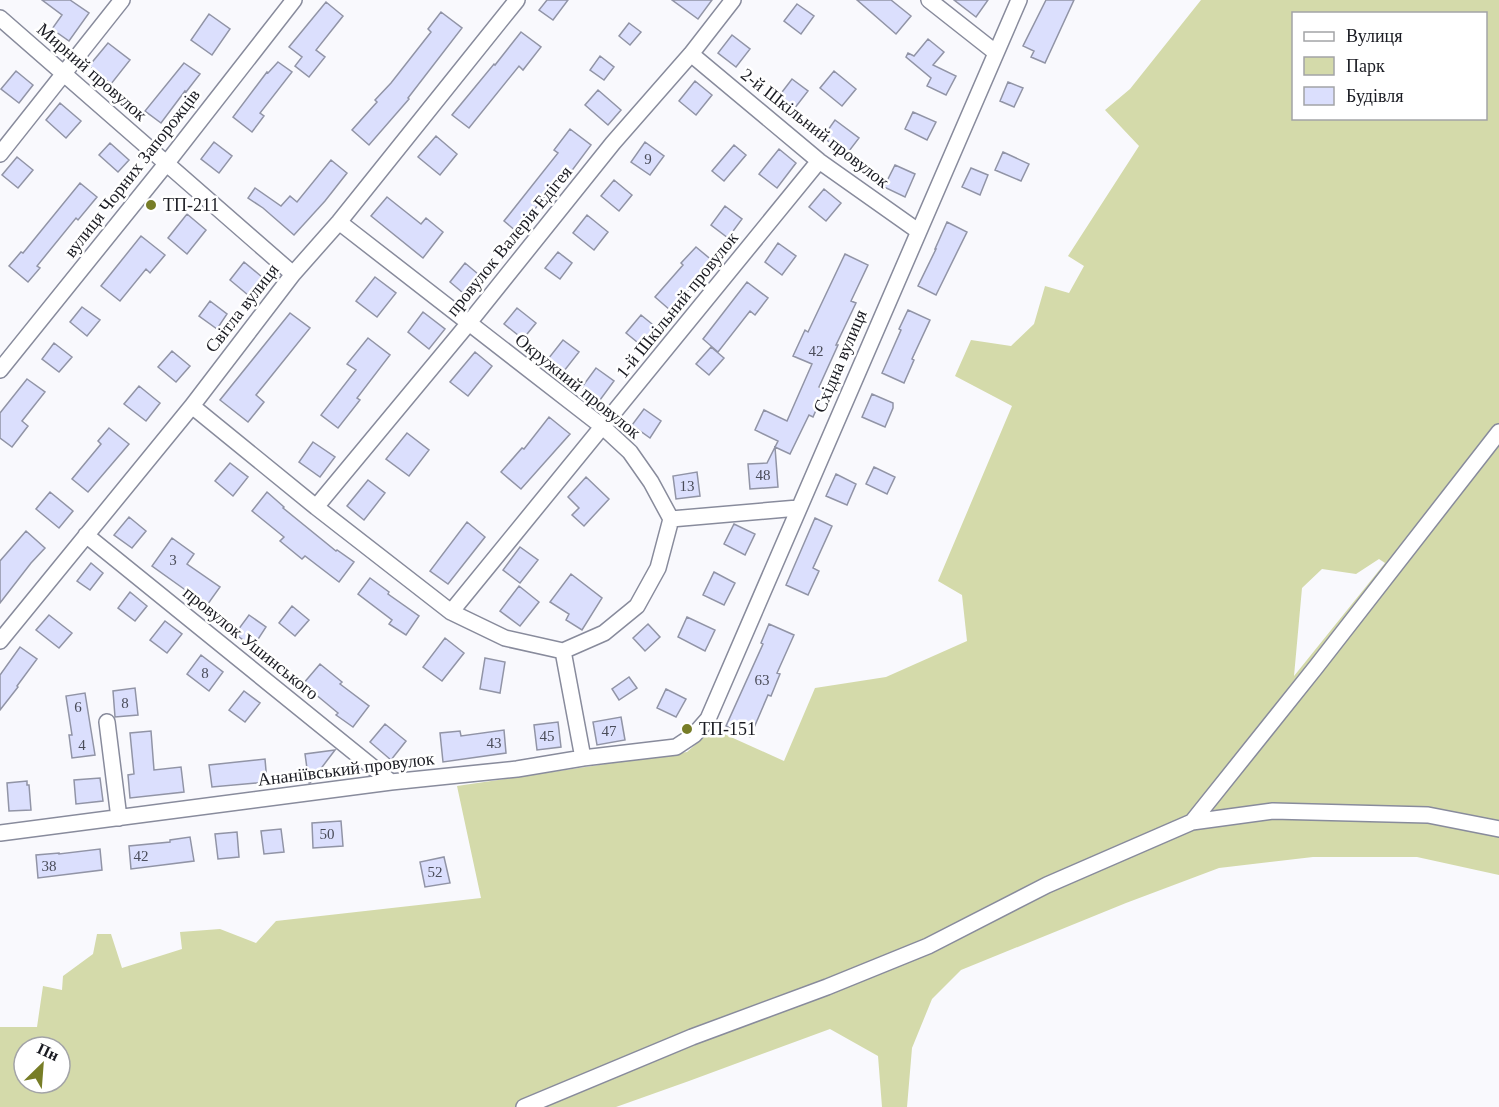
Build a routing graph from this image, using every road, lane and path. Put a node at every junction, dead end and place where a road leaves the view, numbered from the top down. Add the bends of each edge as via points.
1 (122, 0) edge
2 (294, 0) edge
3 (517, 0) edge
4 (733, 0) edge
5 (928, 0) edge
6 (1019, 0) edge
7 (0, 18) edge
8 (995, 52) junction
9 (691, 54) junction
10 (64, 73) junction
11 (0, 154) edge
12 (819, 161) junction
13 (166, 164) junction
14 (339, 222) junction
15 (918, 231) junction
16 (293, 274) junction
17 (468, 324) junction
18 (0, 370) edge
19 (192, 406) junction
20 (603, 427) junction
21 (1499, 432) edge
22 (316, 507) junction
23 (798, 508) junction
24 (671, 519) junction
25 (86, 535) junction
26 (451, 612) junction
27 (0, 641) edge
28 (563, 651) junction
29 (107, 722) dead end
30 (694, 735) joint
31 (583, 758) junction
32 (391, 782) junction
33 (118, 818) junction
34 (1192, 822) junction
35 (1499, 829) edge
36 (0, 833) edge
37 (524, 1107) edge

1 - 10 street
2 - 13 street, вулиця Чорних Запорожців
3 - 14 street, Світла вулиця
4 - 9 street, провулок Валерія Едігея
5 - 8 street
6 - 8 street, Східна вулиця
7 - 10 street, Мирний провулок
8 - 15 street, Східна вулиця
9 - 12 street, 2-й Шкільний провулок
9 - 17 street, провулок Валерія Едігея via 613,143
10 - 11 street
10 - 13 street, Мирний провулок
12 - 15 street, 2-й Шкільний провулок
12 - 20 street, 1-й Шкільний провулок
13 - 16 street, Мирний провулок
13 - 18 street, вулиця Чорних Запорожців
14 - 16 street, Світла вулиця
14 - 17 street, Окружний провулок
15 - 23 street, Східна вулиця
16 - 19 street, Світла вулиця
17 - 20 street, Окружний провулок
17 - 22 street, провулок Валерія Едігея
19 - 22 street
19 - 25 street, Світла вулиця
20 - 24 street, Окружний провулок via 630,452
20 - 26 street, 1-й Шкільний провулок
21 - 34 street
22 - 26 street
23 - 24 street
23 - 30 street, Східна вулиця via 708,718
24 - 28 street via 658,568 637,606 604,633
25 - 27 street, Світла вулиця
25 - 32 street, провулок Ушинського
26 - 28 street via 505,638
28 - 31 street
29 - 33 street
30 - 31 street, Ананіївський провулок via 676,747
31 - 32 street, Ананіївський провулок
32 - 33 street, Ананіївський провулок
33 - 36 street, Ананіївський провулок
34 - 35 street via 1273,811 1428,815
34 - 37 street via 1047,885 928,946

